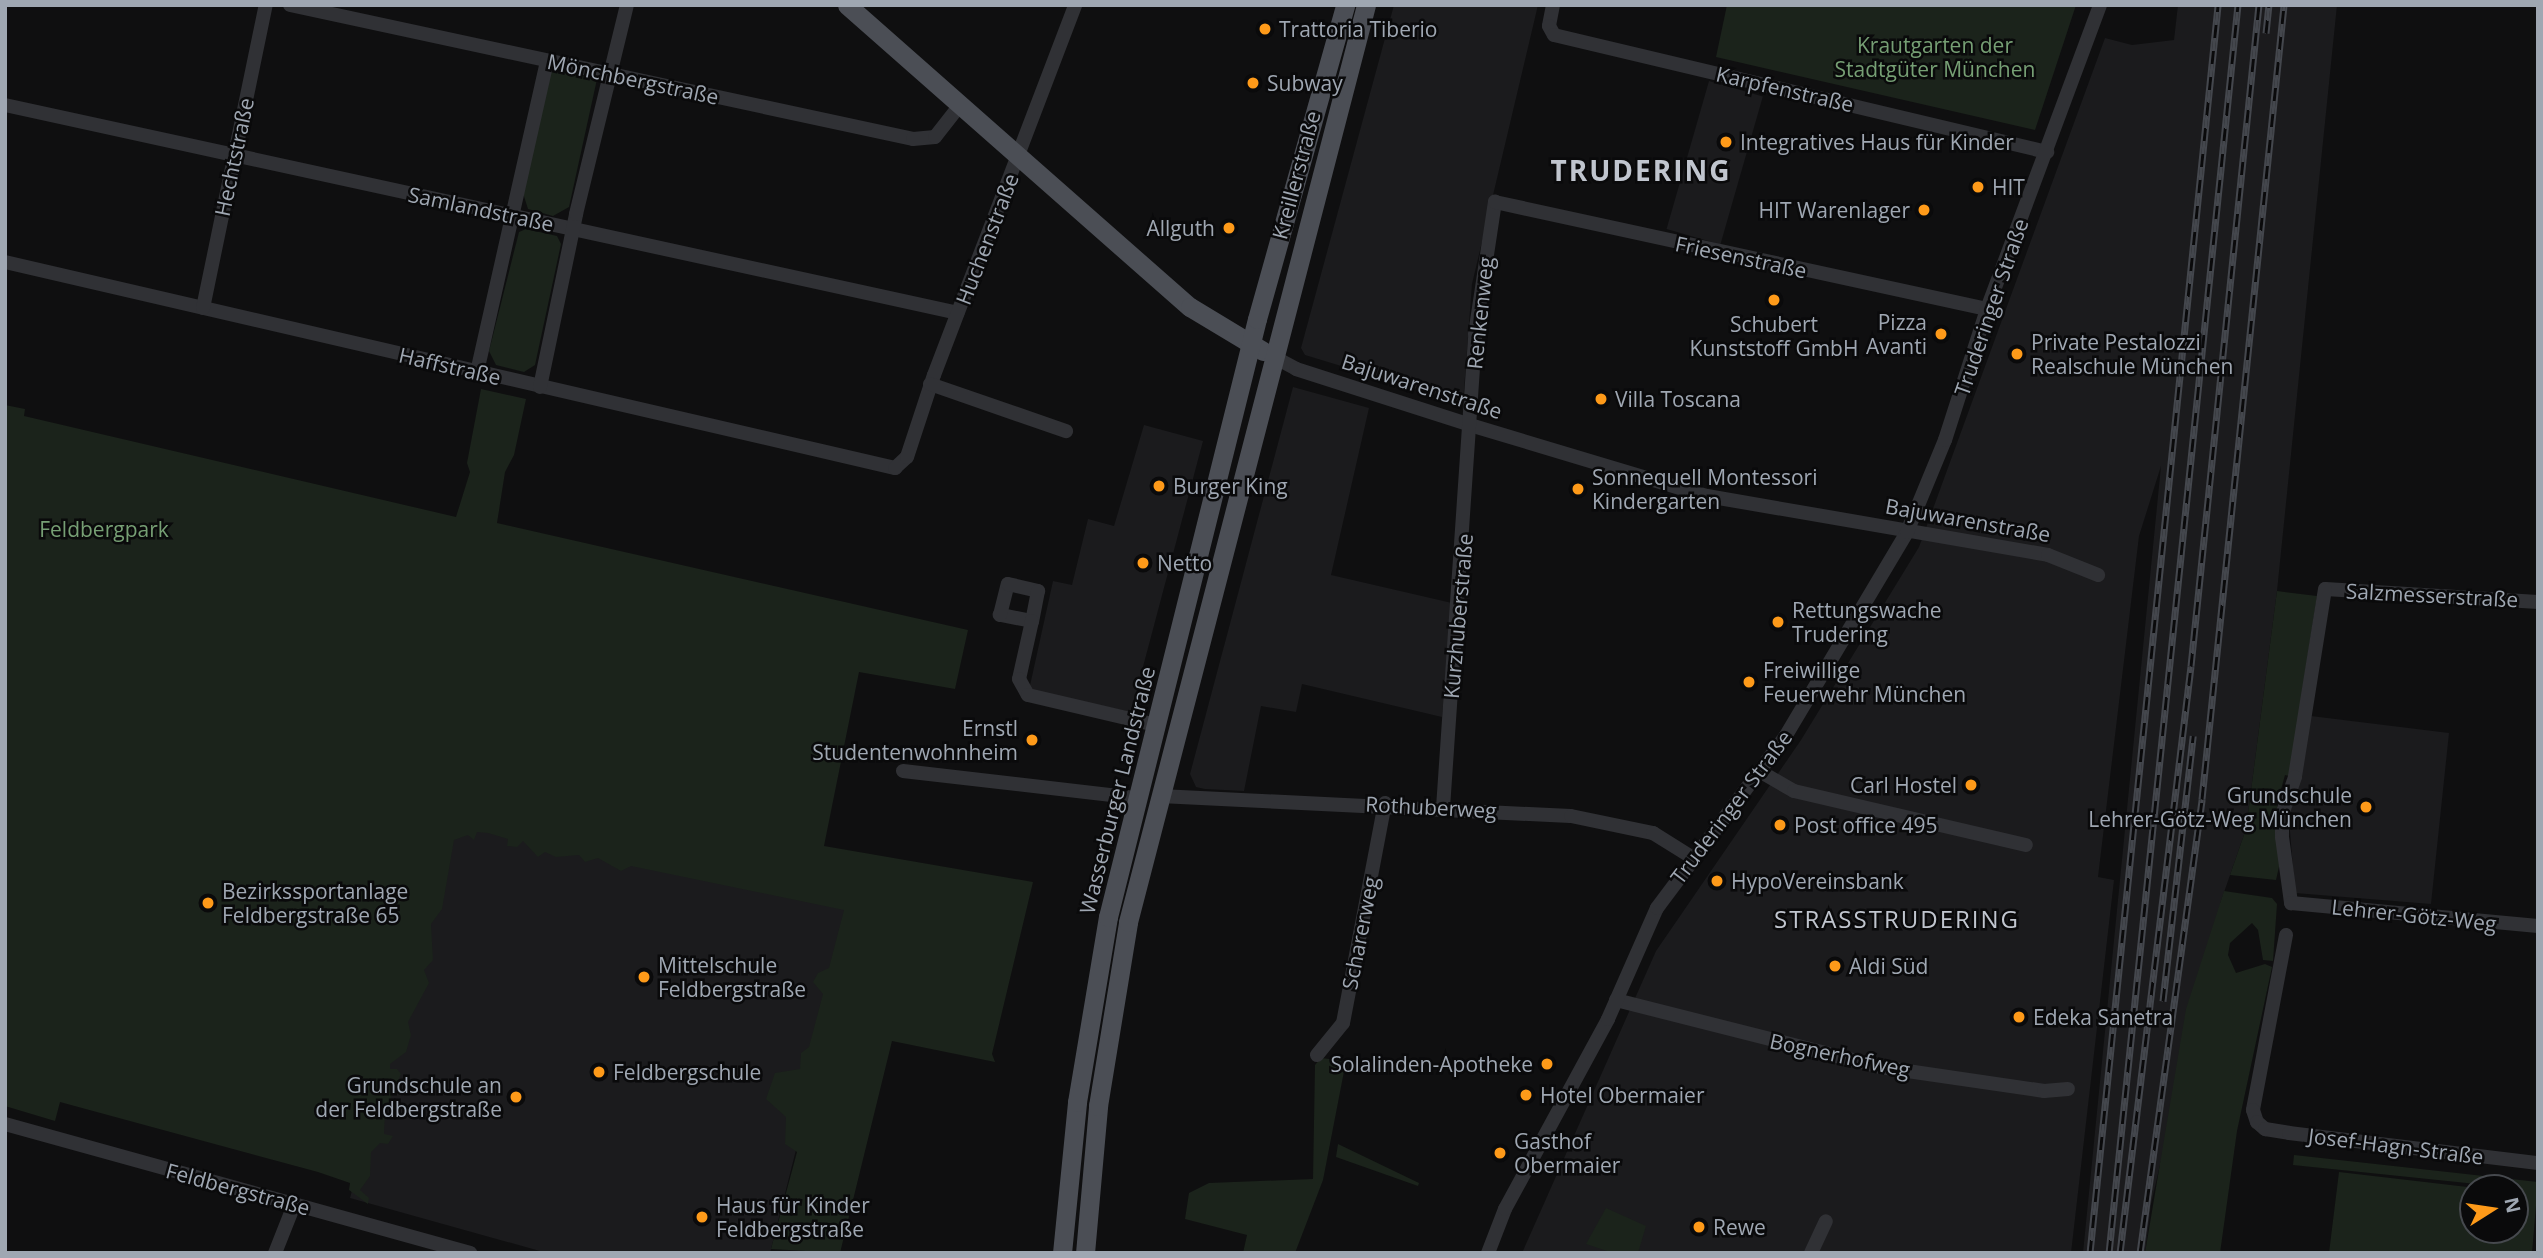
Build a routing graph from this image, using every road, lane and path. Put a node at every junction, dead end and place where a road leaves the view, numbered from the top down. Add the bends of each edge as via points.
1 (266, 5) edge
2 (290, 5) edge
3 (627, 5) edge
4 (847, 5) edge
5 (1075, 5) edge
6 (1345, 5) edge
7 (1366, 5) edge
8 (1553, 5) edge
9 (2100, 5) edge
10 (547, 61) junction
11 (609, 74) junction
12 (5, 105) edge
13 (960, 105) junction
14 (2047, 152) junction
15 (234, 155) junction
16 (1019, 157) junction
17 (1495, 202) joint
18 (511, 215) junction
19 (573, 229) junction
20 (5, 262) edge
21 (203, 308) junction
22 (1987, 309) junction
23 (958, 313) junction
24 (1251, 345) junction
25 (1272, 356) junction
26 (477, 372) junction
27 (930, 384) junction
28 (540, 387) junction
29 (1470, 425) junction
30 (1066, 431) dead end
31 (895, 468) joint
32 (1907, 532) junction
33 (2098, 575) dead end
34 (2538, 602) edge
35 (1032, 621) dead end
36 (1156, 725) junction
37 (903, 771) dead end
38 (1761, 772) junction
39 (1160, 796) junction
40 (1137, 798) junction
41 (1385, 803) junction
42 (1443, 808) junction
43 (2026, 845) dead end
44 (1693, 858) junction
45 (2291, 903) joint
46 (2538, 926) edge
47 (2286, 934) dead end
48 (1616, 1000) junction
49 (1317, 1055) dead end
50 (2068, 1088) dead end
51 (5, 1124) edge
52 (2538, 1163) edge
53 (294, 1205) junction
54 (1826, 1221) dead end
55 (275, 1253) edge
56 (470, 1253) edge
57 (1062, 1253) edge
58 (1086, 1253) edge
59 (1488, 1253) edge
60 (1811, 1253) edge

1 - 15 street, Hechtstraße
2 - 10 street, Mönchbergstraße
3 - 11 street
4 - 13 main road, Bajuwarenstraße
5 - 16 street, Huchenstraße
6 - 24 main road, Kreillerstraße
7 - 25 main road, Kreillerstraße
8 - 14 street, Karpfenstraße via 1549,26 1555,35
9 - 14 street, Truderinger Straße
10 - 11 street, Mönchbergstraße
10 - 18 street
11 - 13 street, Mönchbergstraße via 913,139 935,137
11 - 19 street
12 - 15 street, Samlandstraße
13 - 16 main road, Bajuwarenstraße
14 - 22 street, Truderinger Straße
15 - 18 street, Samlandstraße
15 - 21 street, Hechtstraße
16 - 23 street, Huchenstraße
16 - 24 main road, Bajuwarenstraße via 1190,307
17 - 22 street, Friesenstraße
17 - 29 street, Renkenweg via 1480,290
18 - 19 street, Samlandstraße
18 - 26 street
19 - 23 street, Samlandstraße
19 - 28 street
20 - 21 street, Haffstraße
21 - 26 street, Haffstraße
22 - 32 street, Truderinger Straße via 1947,434
23 - 27 street, Huchenstraße
24 - 25 main road, Bajuwarenstraße
24 - 36 main road, Wasserburger Landstraße
25 - 29 street, Bajuwarenstraße via 1296,369
25 - 39 main road, Wasserburger Landstraße
26 - 28 street, Haffstraße
27 - 30 street
27 - 31 street, Huchenstraße via 907,457
28 - 31 street, Haffstraße
29 - 32 street, Bajuwarenstraße via 1707,496
29 - 42 street, Kurzhuberstraße
32 - 33 street, Bajuwarenstraße via 2049,555
32 - 38 street, Truderinger Straße
34 - 45 street, Salzmesserstraße via 2325,589 2295,777 2282,814
35 - 36 street via 1019,678 1028,695
36 - 40 main road, Wasserburger Landstraße
37 - 40 street
38 - 43 street via 1794,791
38 - 44 street, Truderinger Straße
39 - 41 street, Rothuberweg
39 - 58 main road, Wasserburger Landstraße via 1111,1011
40 - 57 main road, Wasserburger Landstraße via 1091,1009
41 - 42 street, Rothuberweg
41 - 49 street, Scharerweg via 1343,1023
42 - 44 street, Rothuberweg via 1607,821 1653,832
44 - 48 street, Truderinger Straße via 1647,927
45 - 46 street, Lehrer-Götz-Weg
47 - 52 street, Josef-Hagn-Straße via 2253,1111 2257,1122 2265,1129 2289,1133
48 - 50 street, Bognerhofweg via 1880,1067 2044,1091
48 - 59 street, Truderinger Straße via 1505,1209
51 - 53 street, Feldbergstraße
53 - 55 street
53 - 56 street, Feldbergstraße
54 - 60 street

